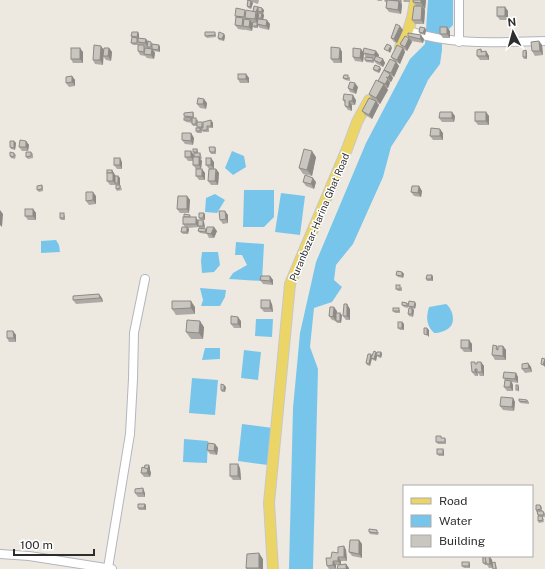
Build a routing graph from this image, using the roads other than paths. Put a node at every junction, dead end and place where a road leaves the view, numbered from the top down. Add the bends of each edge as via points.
1 (415, 0) edge
2 (459, 0) edge
3 (409, 31) junction
4 (545, 41) edge
5 (459, 42) junction
6 (394, 56) edge
7 (373, 93) edge
8 (145, 279) dead end
9 (0, 554) edge
10 (110, 568) edge
11 (273, 569) edge

1 - 3 main road via 414,16
2 - 5 street
3 - 5 street via 425,37
3 - 6 main road
4 - 5 street
7 - 11 main road, Puranbazar-Harina Ghat Road via 357,122 290,284 269,503
8 - 10 street via 134,333 130,434
9 - 10 street

